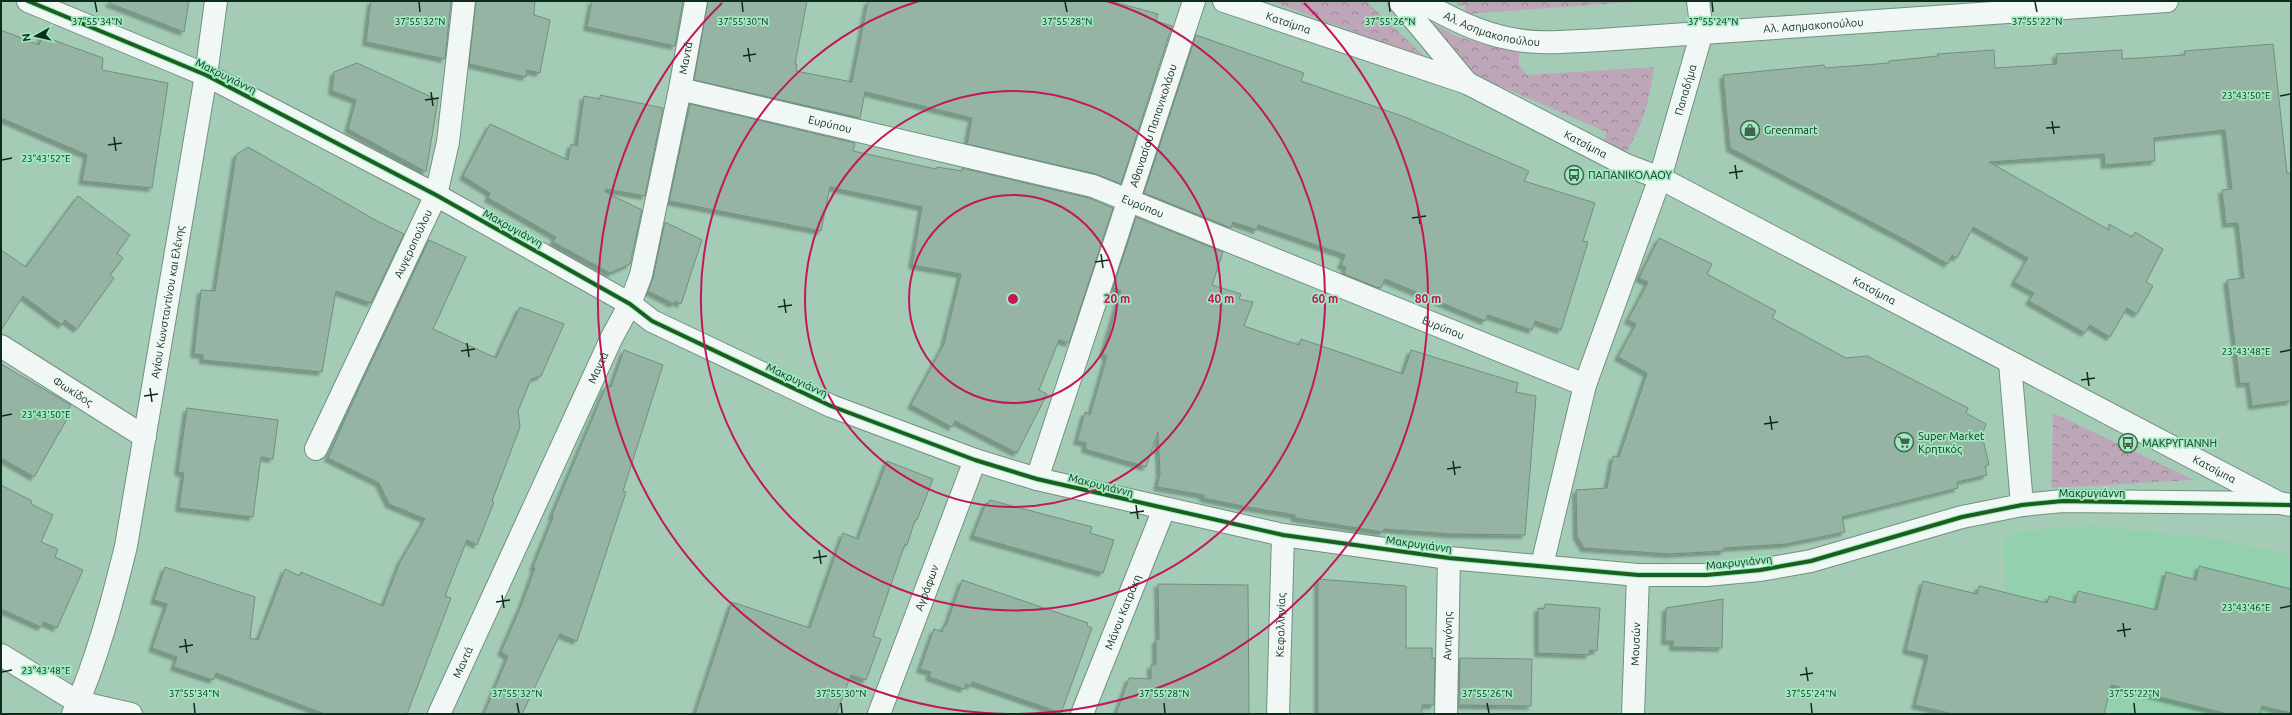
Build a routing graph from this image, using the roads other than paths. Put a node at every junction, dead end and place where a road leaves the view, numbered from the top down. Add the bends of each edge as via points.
1 (28, 1) edge
2 (216, 1) edge
3 (464, 1) edge
4 (696, 1) edge
5 (1194, 1) edge
6 (1224, 1) edge
7 (1399, 1) edge
8 (1419, 1) edge
9 (1698, 1) edge
10 (2167, 1) edge
11 (1997, 7) edge
12 (1702, 32) junction
13 (206, 75) junction
14 (1467, 83) junction
15 (680, 89) junction
16 (1660, 178) junction
17 (436, 195) junction
18 (1128, 200) junction
19 (630, 304) junction
20 (1, 346) edge
21 (2010, 363) junction
22 (1585, 385) junction
23 (145, 436) junction
24 (316, 449) dead end
25 (975, 460) junction
26 (1037, 478) junction
27 (2285, 504) edge
28 (2022, 505) junction
29 (1164, 509) junction
30 (1283, 535) junction
31 (1449, 558) junction
32 (1542, 565) junction
33 (1638, 575) junction
34 (1, 655) edge
35 (75, 708) edge
36 (131, 714) edge
37 (439, 714) edge
38 (879, 714) edge
39 (1082, 714) edge
40 (1278, 714) edge
41 (1446, 714) edge
42 (1633, 714) edge

1 - 13 street, Μακρυγιάννη
2 - 13 street, Αγίου Κωνσταντίνου και Ελένης
3 - 17 street, Αυγεροπούλου via 448,142
4 - 15 street, Μαντά
5 - 18 street, Αθανασίου Παπανικολάου
6 - 14 street, Κατσίμπα
7 - 14 street, Κατσίμπα
8 - 12 street, Αλ. Ασημακοπούλου via 1462,24 1512,39 1538,42
9 - 12 street, Παπαδήμα
10 - 11 street, Αλ. Ασημακοπούλου
11 - 12 street, Αλ. Ασημακοπούλου
12 - 16 street, Παπαδήμα
13 - 17 street, Μακρυγιάννη
13 - 23 street, Αγίου Κωνσταντίνου και Ελένης
14 - 16 street, Κατσίμπα via 1626,165
15 - 18 street, Ευρύπου via 1093,186
15 - 19 street, Μαντά via 641,275
16 - 21 street, Κατσίμπα
16 - 22 street, Παπαδήμα
17 - 19 street, Μακρυγιάννη
17 - 24 street, Αυγεροπούλου
18 - 22 street, Ευρύπου
18 - 26 street, Αθανασίου Παπανικολάου
19 - 25 street, Μακρυγιάννη via 652,321 832,406
19 - 37 street, Μαντά via 612,337
20 - 23 street, Φωκίδος
21 - 27 street, Κατσίμπα
21 - 28 street
22 - 32 street, Παπαδήμα
23 - 35 street, Αγίου Κωνσταντίνου και Ελένης via 126,546 113,601 93,665
25 - 26 street, Μακρυγιάννη
25 - 38 street, Αγράφων
26 - 29 street, Μακρυγιάννη
27 - 28 street, Μακρυγιάννη via 2063,501
28 - 33 street, Μακρυγιάννη via 1962,517 1811,561 1760,570 1706,575
29 - 30 street, Μακρυγιάννη
29 - 39 street, Μάνου Κατράκη
30 - 31 street, Μακρυγιάννη
30 - 40 street, Κεφαλληνίας
31 - 32 street, Μακρυγιάννη
31 - 41 street, Αντιγόνης
32 - 33 street, Μακρυγιάννη
33 - 42 street, Μουσών
34 - 35 street
35 - 36 street

